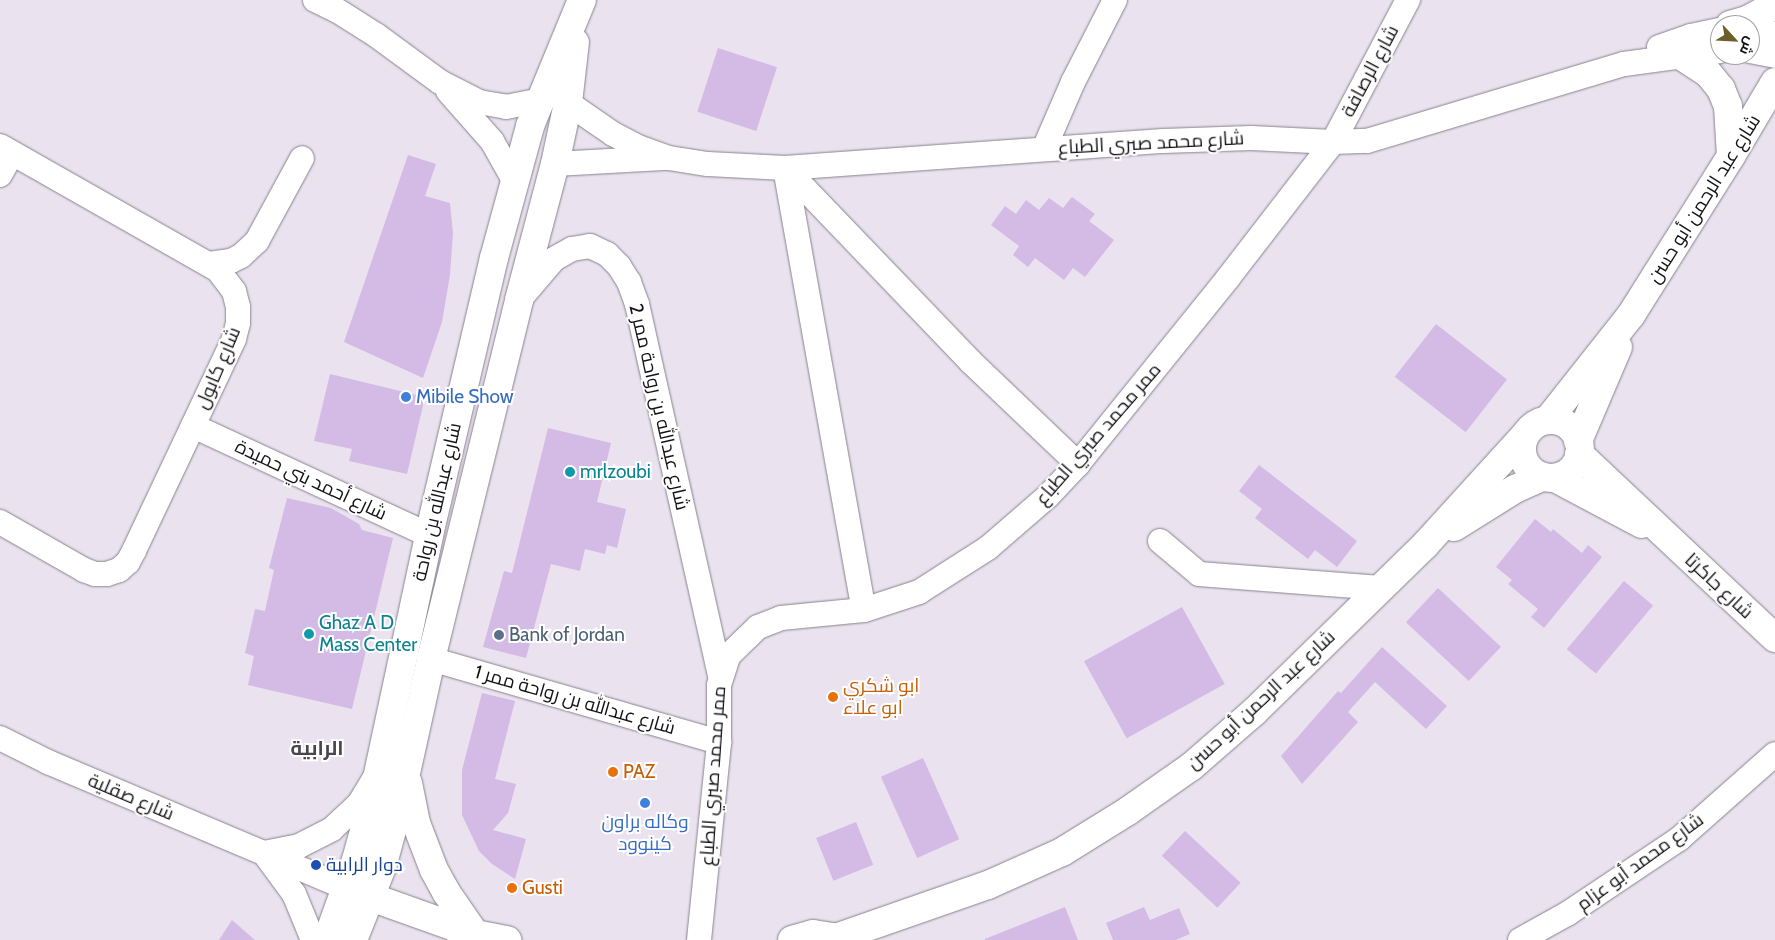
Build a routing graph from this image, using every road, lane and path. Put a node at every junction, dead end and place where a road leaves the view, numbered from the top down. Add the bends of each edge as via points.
1 (315, 0) edge
2 (1114, 0) edge
3 (1408, 0) edge
4 (580, 5) edge
5 (1775, 5) edge
6 (1756, 15) edge
7 (1760, 30) edge
8 (1775, 34) edge
9 (1710, 35) edge
10 (1710, 39) edge
11 (1760, 53) edge
12 (1680, 55) junction
13 (1775, 56) edge
14 (1624, 64) junction
15 (440, 82) junction
16 (1775, 82) edge
17 (541, 100) junction
18 (568, 103) junction
19 (1333, 142) junction
20 (1044, 149) junction
21 (6, 150) edge
22 (1731, 156) junction
23 (302, 158) dead end
24 (669, 158) junction
25 (556, 164) junction
26 (785, 168) junction
27 (0, 175) edge
28 (515, 182) junction
29 (209, 264) junction
30 (519, 300) junction
31 (1631, 315) junction
32 (1548, 420) junction
33 (193, 426) junction
34 (1525, 435) junction
35 (1579, 447) junction
36 (1078, 464) junction
37 (1548, 477) junction
38 (0, 522) edge
39 (429, 535) junction
40 (1663, 535) junction
41 (1160, 541) dead end
42 (1426, 545) junction
43 (1380, 588) junction
44 (864, 610) junction
45 (1775, 638) edge
46 (432, 658) junction
47 (720, 675) junction
48 (0, 738) edge
49 (718, 742) junction
50 (1775, 754) edge
51 (378, 773) junction
52 (406, 774) junction
53 (264, 853) junction
54 (346, 888) junction
55 (371, 898) junction
56 (468, 937) edge
57 (832, 939) edge
58 (314, 940) edge
59 (327, 940) edge
60 (353, 940) edge
61 (507, 940) edge
62 (700, 940) edge
63 (792, 940) edge
64 (1520, 940) edge

1 - 15 street via 376,35
2 - 20 street
3 - 19 street, شارع الرصافة
4 - 17 street, شارع عبدالله بن رواحة
4 - 18 street, شارع عبدالله بن رواحة
5 - 6 street
7 - 8 street
9 - 14 street, شارع محمد صبري الطباع via 1663,46
10 - 12 street, شارع محمد صبري الطباع
11 - 13 street
12 - 14 street, شارع محمد صبري الطباع
12 - 22 street via 1708,73 1722,89 1728,106
14 - 19 street, شارع محمد صبري الطباع via 1367,141
15 - 17 street via 479,102 506,107
15 - 28 street via 492,141
16 - 22 street, شارع عبد الرحمن أبو حسن
17 - 28 street, شارع عبدالله بن رواحة via 530,126
18 - 24 street, شارع محمد صبري الطباع via 613,134
18 - 25 street, شارع عبدالله بن رواحة
19 - 20 street, شارع محمد صبري الطباع via 1251,138
19 - 36 street, ممر محمد صبري الطباع via 1277,217
20 - 26 street, شارع محمد صبري الطباع
21 - 27 street
21 - 29 street, شارع كابول
22 - 31 street, شارع عبد الرحمن أبو حسن
23 - 29 street via 257,241 236,259
24 - 25 street, شارع محمد صبري الطباع
24 - 26 street, شارع محمد صبري الطباع via 708,164
25 - 30 street, شارع عبدالله بن رواحة
26 - 36 street via 971,362
26 - 44 street
28 - 39 street, شارع عبدالله بن رواحة
29 - 33 street, شارع كابول via 225,277 234,291 238,323 234,339
30 - 46 street, شارع عبدالله بن رواحة
30 - 47 street, شارع عبدالله بن رواحة ممر 2 via 554,259 572,249 590,246 607,254 629,282 637,304
31 - 32 street, شارع عبد الرحمن أبو حسن
31 - 35 street, شارع عبد الرحمن أبو حسن
32 - 34 street via 1539,422
32 - 35 street via 1567,425 1574,432
33 - 38 street, شارع كابول via 134,551 119,570 107,574 84,570
33 - 39 street, شارع أحمد بني حميدة
34 - 37 street via 1522,455 1532,472
34 - 42 street, شارع عبد الرحمن أبو حسن
35 - 37 street via 1571,470
35 - 40 street, شارع جاكرتا
36 - 44 street, ممر محمد صبري الطباع via 1048,496 988,548 919,592
37 - 40 street, شارع جاكرتا
37 - 42 street, شارع عبد الرحمن أبو حسن via 1516,489
39 - 51 street, شارع عبدالله بن رواحة
40 - 45 street, شارع جاكرتا
41 - 43 street via 1199,574
42 - 43 street, شارع عبد الرحمن أبو حسن
43 - 57 street, شارع عبد الرحمن أبو حسن via 1254,712 1192,766 1128,811 1062,852 988,885
44 - 47 street, ممر محمد صبري الطباع via 781,618 758,626 729,655
46 - 49 street, شارع عبدالله بن رواحة ممر 1
46 - 52 street, شارع عبدالله بن رواحة
47 - 49 street, ممر محمد صبري الطباع
48 - 53 street, شارع صقلية via 48,762
49 - 62 street, ممر محمد صبري الطباع
50 - 64 street, شارع محمد أبو عزام via 1679,839 1567,914
51 - 53 street via 359,804 332,829 299,846
51 - 54 street, شارع عبدالله بن رواحة
52 - 55 street, شارع عبدالله بن رواحة
52 - 56 street via 416,823 428,855
53 - 54 street, شارع صقلية
53 - 58 street via 294,894
54 - 55 street
54 - 59 street, شارع عبدالله بن رواحة
55 - 56 street
55 - 60 street, شارع عبدالله بن رواحة
56 - 61 street
57 - 63 street, شارع عبد الرحمن أبو حسن via 813,934

